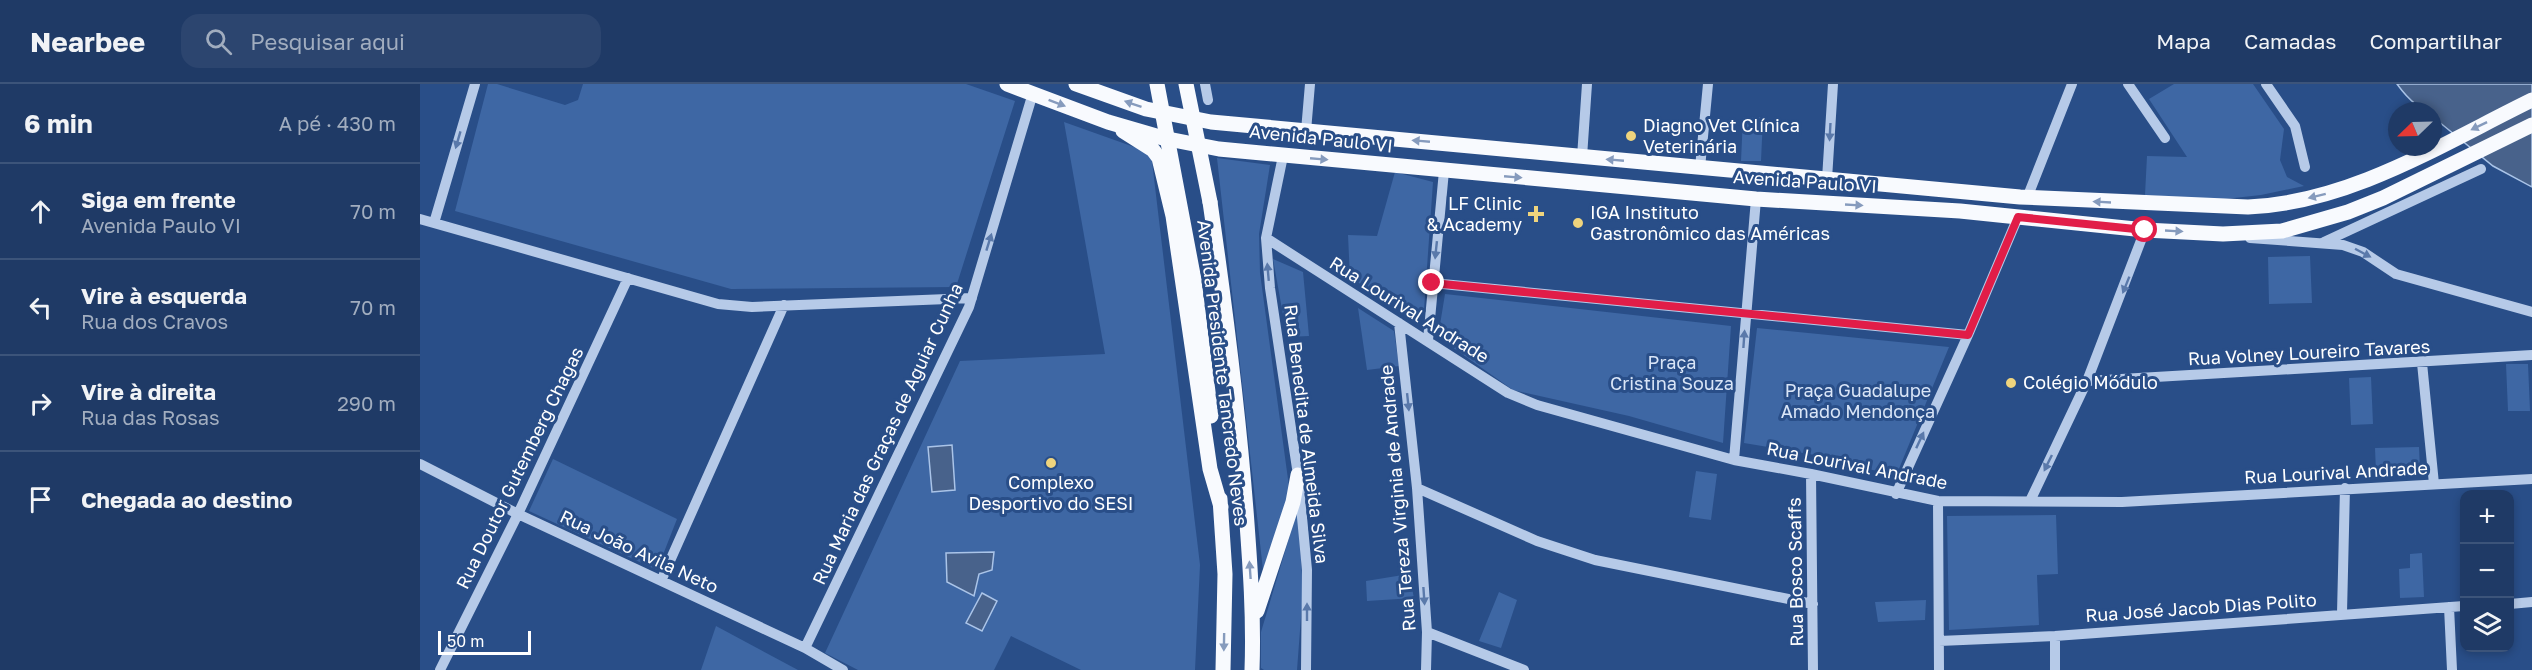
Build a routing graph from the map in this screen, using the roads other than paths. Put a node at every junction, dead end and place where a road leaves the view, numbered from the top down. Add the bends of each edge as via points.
1 (475, 84) edge
2 (1007, 84) edge
3 (1157, 84) edge
4 (1186, 84) edge
5 (1205, 84) edge
6 (1310, 84) edge
7 (1587, 84) edge
8 (1708, 84) edge
9 (1833, 84) edge
10 (2072, 84) edge
11 (2128, 84) edge
12 (2266, 84) edge
13 (1090, 86) edge
14 (1033, 93) junction
15 (1208, 100) dead end
16 (2532, 100) edge
17 (1108, 122) junction
18 (2532, 125) edge
19 (1306, 131) junction
20 (2165, 138) dead end
21 (1283, 156) junction
22 (1582, 157) junction
23 (2305, 167) dead end
24 (1700, 168) junction
25 (2481, 170) dead end
26 (1444, 171) junction
27 (1827, 180) junction
28 (2027, 198) junction
29 (1756, 199) junction
30 (2018, 217) junction
31 (420, 219) edge
32 (434, 223) junction
33 (2145, 230) junction
34 (2223, 234) junction
35 (1266, 238) junction
36 (2321, 243) junction
37 (628, 278) junction
38 (1432, 283) junction
39 (972, 298) junction
40 (784, 305) junction
41 (2532, 312) edge
42 (1746, 314) junction
43 (1399, 323) junction
44 (1968, 335) junction
45 (1428, 340) junction
46 (2532, 355) edge
47 (2422, 363) junction
48 (2087, 381) junction
49 (1734, 460) junction
50 (420, 464) edge
51 (1811, 474) junction
52 (1298, 475) junction
53 (2532, 479) edge
54 (2434, 484) junction
55 (1417, 488) junction
56 (2345, 488) junction
57 (1896, 494) junction
58 (1938, 501) junction
59 (2030, 501) junction
60 (1221, 507) junction
61 (518, 514) junction
62 (661, 581) junction
63 (2532, 602) edge
64 (1813, 604) junction
65 (2514, 604) edge
66 (2460, 606) edge
67 (2449, 607) junction
68 (2342, 613) junction
69 (1254, 620) junction
70 (1427, 632) junction
71 (2055, 636) junction
72 (1939, 641) junction
73 (805, 648) junction
74 (440, 670) edge
75 (843, 670) edge
76 (1223, 670) edge
77 (1252, 670) edge
78 (1306, 670) edge
79 (1426, 670) edge
80 (1524, 670) edge
81 (1813, 670) edge
82 (1939, 670) edge
83 (2055, 670) edge
84 (2452, 670) edge

1 -> 32 street
2 - 14 main road
3 - 60 main road, Avenida Presidente Tancredo Neves, bridge via 1194,280
69 -> 4 main road, Avenida Presidente Tancredo Neves, bridge via 1227,313
5 - 15 street
6 - 19 street
7 - 22 street
8 - 24 street
9 -> 27 street
10 - 28 street
11 - 20 street
12 - 23 street via 2295,126
19 -> 13 main road, Avenida Paulo VI via 1211,122 1146,109
14 -> 17 main road
39 -> 14 street, Rua Maria das Graças de Aguiar Cunha
16 -> 28 main road, Avenida Paulo VI via 2372,178 2277,206 2149,205
17 - 21 main road, Avenida Paulo VI via 1219,149
17 - 60 main road via 1153,150 1159,158 1173,216 1210,470
18 - 34 main road, Avenida Paulo VI via 2348,212 2282,231
22 -> 19 main road, Avenida Paulo VI
21 -> 26 main road, Avenida Paulo VI
21 - 35 street, Rua Benedita de Almeida Silva
24 -> 22 main road, Avenida Paulo VI
24 - 27 main road, Avenida Paulo VI
25 - 36 street
26 -> 29 main road, Avenida Paulo VI
26 -> 38 street
27 - 28 main road, Avenida Paulo VI
29 -> 30 main road, Avenida Paulo VI
29 - 42 street
30 - 33 main road, Avenida Paulo VI
30 - 44 street
31 - 32 street
32 - 37 street
33 -> 34 main road, Avenida Paulo VI
33 -> 48 street
34 - 36 street
35 - 43 street, Rua Lourival Andrade
52 -> 35 street, Rua Benedita de Almeida Silva
36 -> 41 street via 2352,247 2396,274
37 - 40 street via 718,304
37 - 61 street, Rua Doutor Gutemberg Chagas
38 - 42 street
38 - 45 street
39 - 40 street
39 - 73 street, Rua Maria das Graças de Aguiar Cunha
40 - 62 street
42 - 44 street
49 -> 42 street
43 - 45 street, Rua Lourival Andrade
43 -> 55 street, Rua Tereza Virginia de Andrade
57 -> 44 street
45 - 49 street, Rua Lourival Andrade via 1509,393 1537,405
46 - 47 street, Rua Volney Loureiro Tavares
47 - 48 street, Rua Volney Loureiro Tavares
47 - 54 street
48 -> 59 street
49 - 51 street, Rua Lourival Andrade
50 - 61 street, Rua João Avila Neto
51 - 57 street, Rua Lourival Andrade
51 - 64 street, Rua Bosco Scaffs
52 - 69 main road via 1293,502
78 -> 52 street, Rua Benedita de Almeida Silva via 1307,570
53 - 54 street, Rua Lourival Andrade
54 - 56 street, Rua Lourival Andrade
55 - 64 street via 1537,541 1595,560
55 -> 70 street, Rua Tereza Virginia de Andrade
56 - 59 street, Rua Lourival Andrade via 2122,502
56 - 68 street
57 - 58 street, Rua Lourival Andrade
58 - 59 street, Rua Lourival Andrade
58 - 72 street
60 -> 76 main road, Avenida Presidente Tancredo Neves via 1225,574
61 - 62 street, Rua João Avila Neto
61 - 74 street, Rua Doutor Gutemberg Chagas
62 - 73 street, Rua João Avila Neto
63 - 65 street
64 - 81 street, Rua Bosco Scaffs
66 - 67 street, Rua José Jacob Dias Polito
67 - 68 street, Rua José Jacob Dias Polito
67 - 84 street
68 - 71 street, Rua José Jacob Dias Polito
69 - 77 main road, Avenida Presidente Tancredo Neves
70 - 79 street, Rua Tereza Virginia de Andrade
70 - 80 street
71 - 72 street, Rua José Jacob Dias Polito
71 - 83 street
72 - 82 street
73 - 75 street, Rua João Avila Neto

